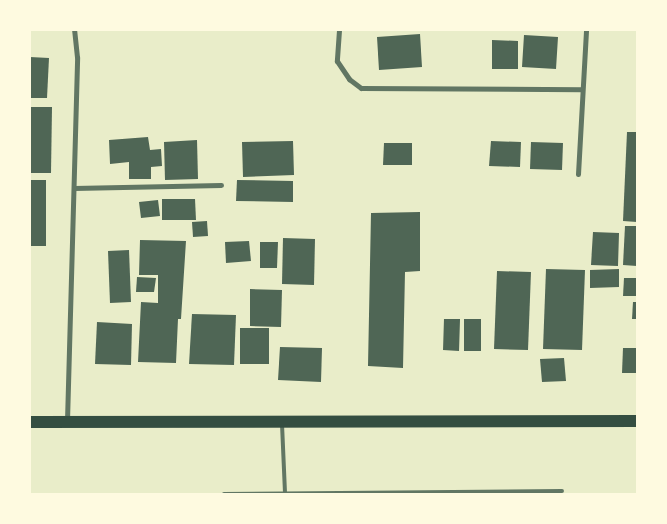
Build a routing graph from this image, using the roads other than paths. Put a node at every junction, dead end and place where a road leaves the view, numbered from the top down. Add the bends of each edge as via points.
1 (74, 30) edge
2 (339, 30) edge
3 (586, 30) edge
4 (582, 88) junction
5 (578, 174) dead end
6 (221, 185) dead end
7 (74, 188) junction
8 (67, 421) junction
9 (637, 421) edge
10 (30, 422) edge
11 (282, 422) junction
12 (562, 491) dead end
13 (224, 494) edge
14 (285, 494) edge

1 - 7 street via 77,58
2 - 4 street via 337,61 349,79 361,88
3 - 4 street
4 - 5 street
6 - 7 street
7 - 8 street
8 - 10 main road
8 - 11 main road
9 - 11 main road
11 - 14 lane
12 - 14 lane
13 - 14 lane

